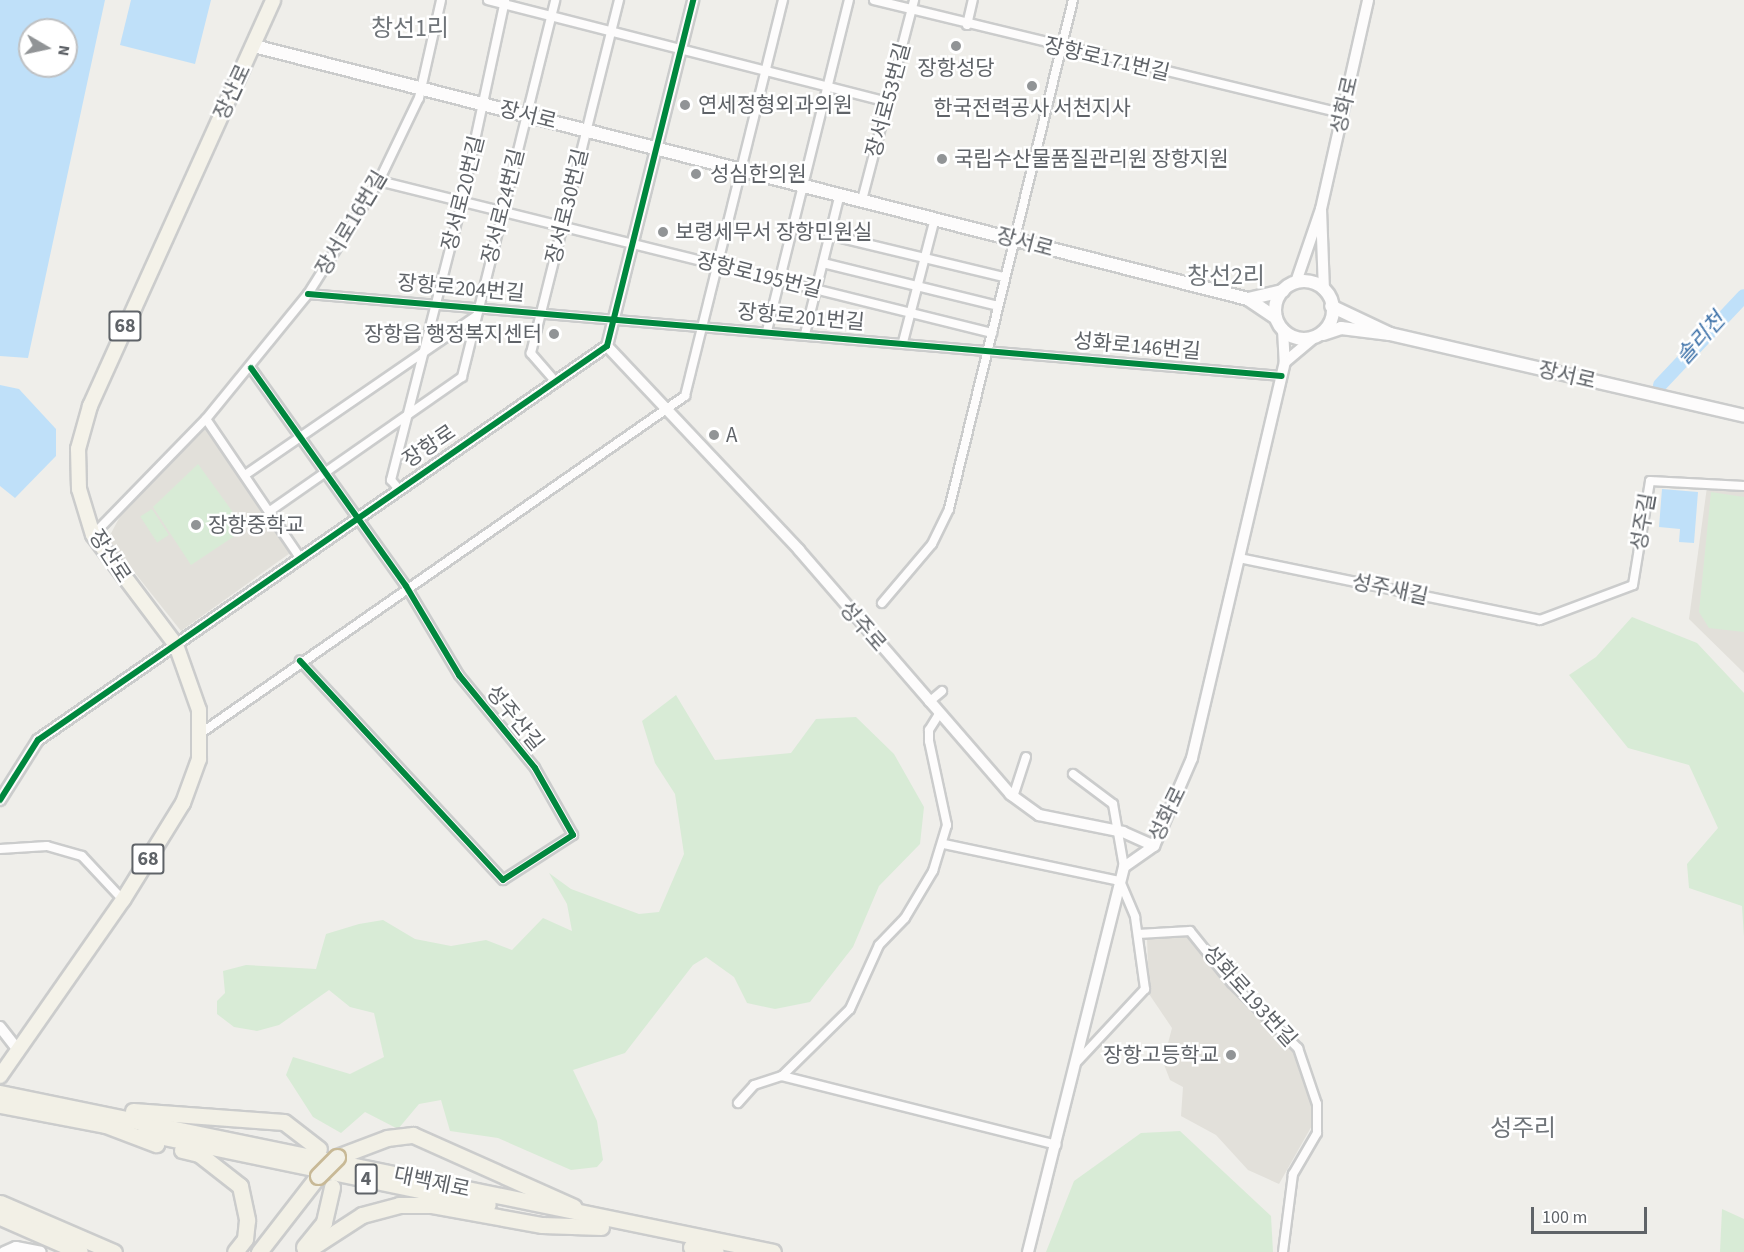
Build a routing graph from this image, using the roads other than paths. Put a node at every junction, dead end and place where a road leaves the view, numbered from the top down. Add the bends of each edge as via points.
1 (273, 0) edge
2 (441, 0) edge
3 (488, 0) edge
4 (555, 0) edge
5 (619, 0) edge
6 (693, 0) edge
7 (783, 0) edge
8 (849, 0) edge
9 (874, 0) edge
10 (973, 0) edge
11 (1073, 0) edge
12 (1368, 0) edge
13 (505, 2) edge
14 (913, 5) edge
15 (550, 18) junction
16 (967, 25) junction
17 (611, 34) junction
18 (254, 46) junction
19 (1061, 48) junction
20 (680, 51) junction
21 (765, 72) junction
22 (422, 87) junction
23 (827, 88) junction
24 (886, 102) junction
25 (485, 104) junction
26 (1342, 113) junction
27 (525, 114) junction
28 (586, 129) junction
29 (656, 147) junction
30 (741, 169) junction
31 (379, 181) junction
32 (803, 184) junction
33 (840, 194) junction
34 (862, 200) junction
35 (462, 201) junction
36 (1321, 209) junction
37 (503, 212) junction
38 (934, 218) junction
39 (562, 226) junction
40 (829, 235) junction
41 (1013, 239) junction
42 (630, 243) junction
43 (924, 258) junction
44 (823, 263) junction
45 (716, 264) junction
46 (1004, 277) junction
47 (780, 280) junction
48 (1296, 282) junction
49 (918, 286) junction
50 (816, 289) junction
51 (1324, 290) junction
52 (1283, 291) junction
53 (308, 294) junction
54 (1248, 299) junction
55 (437, 302) junction
56 (998, 306) junction
57 (1331, 306) junction
58 (541, 311) junction
59 (477, 312) junction
60 (911, 312) junction
61 (611, 319) junction
62 (1280, 324) junction
63 (701, 325) junction
64 (767, 331) junction
65 (992, 333) junction
66 (805, 334) junction
67 (1390, 334) junction
68 (1320, 335) junction
69 (903, 342) junction
70 (607, 346) junction
71 (988, 348) junction
72 (425, 353) junction
73 (1285, 362) junction
74 (251, 368) junction
75 (1282, 376) junction
76 (555, 381) junction
77 (667, 410) junction
78 (410, 412) junction
79 (1744, 416) edge
80 (206, 419) junction
81 (304, 438) junction
82 (325, 468) junction
83 (245, 475) junction
84 (1744, 486) edge
85 (397, 487) junction
86 (270, 511) junction
87 (358, 516) junction
88 (93, 535) junction
89 (300, 558) junction
90 (1239, 558) junction
91 (406, 586) junction
92 (882, 603) dead end
93 (1540, 620) joint
94 (176, 645) junction
95 (300, 662) junction
96 (942, 691) dead end
97 (929, 702) junction
98 (939, 714) junction
99 (201, 733) junction
100 (1026, 757) dead end
101 (1073, 774) dead end
102 (1013, 797) junction
103 (0, 800) edge
104 (1117, 831) junction
105 (944, 844) junction
106 (1154, 846) junction
107 (0, 849) edge
108 (1124, 867) junction
109 (1120, 881) junction
110 (123, 900) junction
111 (1138, 934) junction
112 (0, 1027) edge
113 (19, 1051) junction
114 (1077, 1062) junction
115 (0, 1076) edge
116 (782, 1076) junction
117 (0, 1093) edge
118 (738, 1103) dead end
119 (12, 1104) edge
120 (100, 1118) junction
121 (1056, 1145) junction
122 (319, 1149) dead end
123 (332, 1187) dead end
124 (0, 1203) edge
125 (0, 1217) edge
126 (601, 1223) junction
127 (4, 1252) edge
128 (41, 1252) edge
129 (80, 1252) edge
130 (114, 1252) edge
131 (236, 1252) edge
132 (259, 1252) edge
133 (300, 1252) edge
134 (305, 1252) edge
135 (716, 1252) edge
136 (772, 1252) edge
137 (1028, 1252) edge
138 (1283, 1252) edge

1 - 18 main road, 장산로 / 68
2 - 22 street, 장서로16번길
3 - 13 street
4 - 15 street, 장서로24번길
5 - 17 street, 장서로30번길
6 - 20 street
7 - 21 street
8 - 23 street
9 - 14 street, 장항로171번길
10 - 16 street
11 - 19 street
12 - 26 street, 성화로
13 - 15 street
13 - 25 street, 장서로20번길
14 - 16 street, 장항로171번길
14 - 24 street, 장서로53번길
15 - 17 street
15 - 27 street, 장서로24번길
16 - 19 street, 장항로171번길
17 - 20 street
17 - 28 street, 장서로30번길
18 - 22 main road, 장서로
18 - 88 main road, 장산로 / 68 via 90,406 78,449 79,479
19 - 26 street, 장항로171번길
19 - 41 street
20 - 21 street
20 - 29 street
21 - 23 street
21 - 30 street
22 - 25 main road, 장서로
22 - 31 street, 장서로16번길
23 - 24 street
23 - 32 street
24 - 34 street, 장서로53번길
25 - 27 main road, 장서로
25 - 35 street, 장서로20번길
26 - 36 street, 성화로
27 - 28 main road, 장서로
27 - 37 street, 장서로24번길
28 - 29 main road, 장서로
28 - 39 street, 장서로30번길
29 - 30 main road, 장서로
29 - 42 street
30 - 32 main road, 장서로
30 - 45 street
31 - 35 street, 장항로195번길
31 - 53 street, 장서로16번길
32 - 33 main road, 장서로
32 - 47 street
33 - 34 main road, 장서로
33 - 40 street
34 - 38 main road, 장서로
35 - 37 street, 장항로195번길
35 - 55 street, 장서로20번길
36 - 48 street
36 - 51 street
37 - 39 street, 장항로195번길
37 - 59 street, 장서로24번길
38 - 41 main road, 장서로
38 - 43 street
39 - 42 street, 장항로195번길
39 - 58 street, 장서로30번길
40 - 43 street
40 - 44 street
41 - 46 street
41 - 54 main road, 장서로
42 - 45 street, 장항로195번길
42 - 61 street
43 - 46 street
43 - 49 street
44 - 49 street
44 - 50 street
45 - 47 street, 장항로195번길
45 - 63 street
46 - 56 street
47 - 50 street, 장항로195번길
47 - 64 street
48 - 51 main road
48 - 52 main road
49 - 56 street
49 - 60 street
50 - 60 street, 장항로195번길
50 - 66 street
51 - 57 main road
52 - 54 main road
52 - 62 main road
53 - 55 street, 장항로204번길
53 - 74 street, 장서로16번길
54 - 62 main road
55 - 59 street, 장항로204번길
55 - 72 street, 장서로20번길
56 - 65 street
57 - 67 main road
57 - 68 main road
58 - 59 street, 장항로204번길
58 - 61 street, 장항로204번길
58 - 76 street, 장서로30번길 via 531,353
59 - 72 street
59 - 78 street, 장서로24번길 via 462,377
60 - 65 street, 장항로195번길
60 - 69 street
61 - 63 street, 장항로201번길
61 - 70 street
62 - 68 main road via 1296,338
62 - 73 street, 성화로
63 - 64 street, 장항로201번길
63 - 77 street via 685,396
64 - 66 street, 장항로201번길
65 - 71 street
66 - 69 street, 장항로201번길
67 - 68 main road via 1351,328
67 - 79 main road, 장서로
68 - 73 street
69 - 71 street, 장항로201번길
70 - 76 street, 장항로
70 - 77 street, 성주로
71 - 75 street, 성화로146번길
71 - 92 street via 949,509 920,561
72 - 78 street, 장서로20번길
72 - 81 street
73 - 75 street, 성화로
74 - 80 street, 장서로16번길
74 - 81 street, 성주산길
75 - 90 street, 성화로
76 - 85 street, 장항로
77 - 91 street
77 - 97 street, 성주로
78 - 82 street
78 - 85 street, 장서로20번길 via 391,480
80 - 83 street
80 - 88 street, 장서로16번길
81 - 82 street, 성주산길
81 - 83 street
82 - 86 street
82 - 87 street, 성주산길
83 - 86 street
84 - 93 street, 성주길 via 1650,481 1633,585
85 - 87 street, 장항로
86 - 89 street
87 - 89 street, 장항로
87 - 91 street, 성주산길
88 - 94 main road, 장산로 / 68
89 - 94 street, 장항로
90 - 93 street, 성주새길
90 - 106 street, 성화로 via 1192,758
91 - 95 street
91 - 95 street, 성주산길 via 459,675 535,768 573,835 503,880
94 - 99 main road, 장산로 / 68
94 - 103 street, 장항로 via 38,740
95 - 99 street
96 - 97 street
97 - 98 street, 성주로
98 - 102 street, 성주로
98 - 105 street via 929,729 947,825
99 - 110 main road, 68 via 183,803
100 - 102 street
101 - 104 street via 1104,792 1113,804
102 - 104 street, 성주로 via 1039,815
104 - 106 street, 성주로
104 - 108 street
105 - 109 street
105 - 116 street via 905,918 879,945 850,1009
106 - 108 street, 성화로
107 - 110 street via 47,846 81,856
108 - 109 street
109 - 111 street
109 - 114 street
110 - 113 main road, 68
111 - 114 street via 1145,989
111 - 138 street, 성화로193번길 via 1190,931 1232,983 1298,1048 1317,1104 1317,1133 1293,1174
112 - 113 street
113 - 115 main road, 68
114 - 121 street
116 - 118 street via 754,1085
116 - 121 street
117 - 119 highway, 대백제로
119 - 120 highway, 대백제로
120 - 122 highway via 268,1119 294,1128
120 - 126 highway, 대백제로
120 - 131 highway via 131,1138 199,1154 231,1175 246,1202 245,1239
121 - 137 street
123 - 133 highway via 324,1222
124 - 130 highway
125 - 129 highway
126 - 132 highway, bridge via 426,1138 400,1135 337,1157
126 - 134 highway via 542,1225 432,1205 399,1205 362,1215
126 - 135 highway, 대백제로
126 - 136 highway, 대백제로
127 - 128 street via 16,1247

